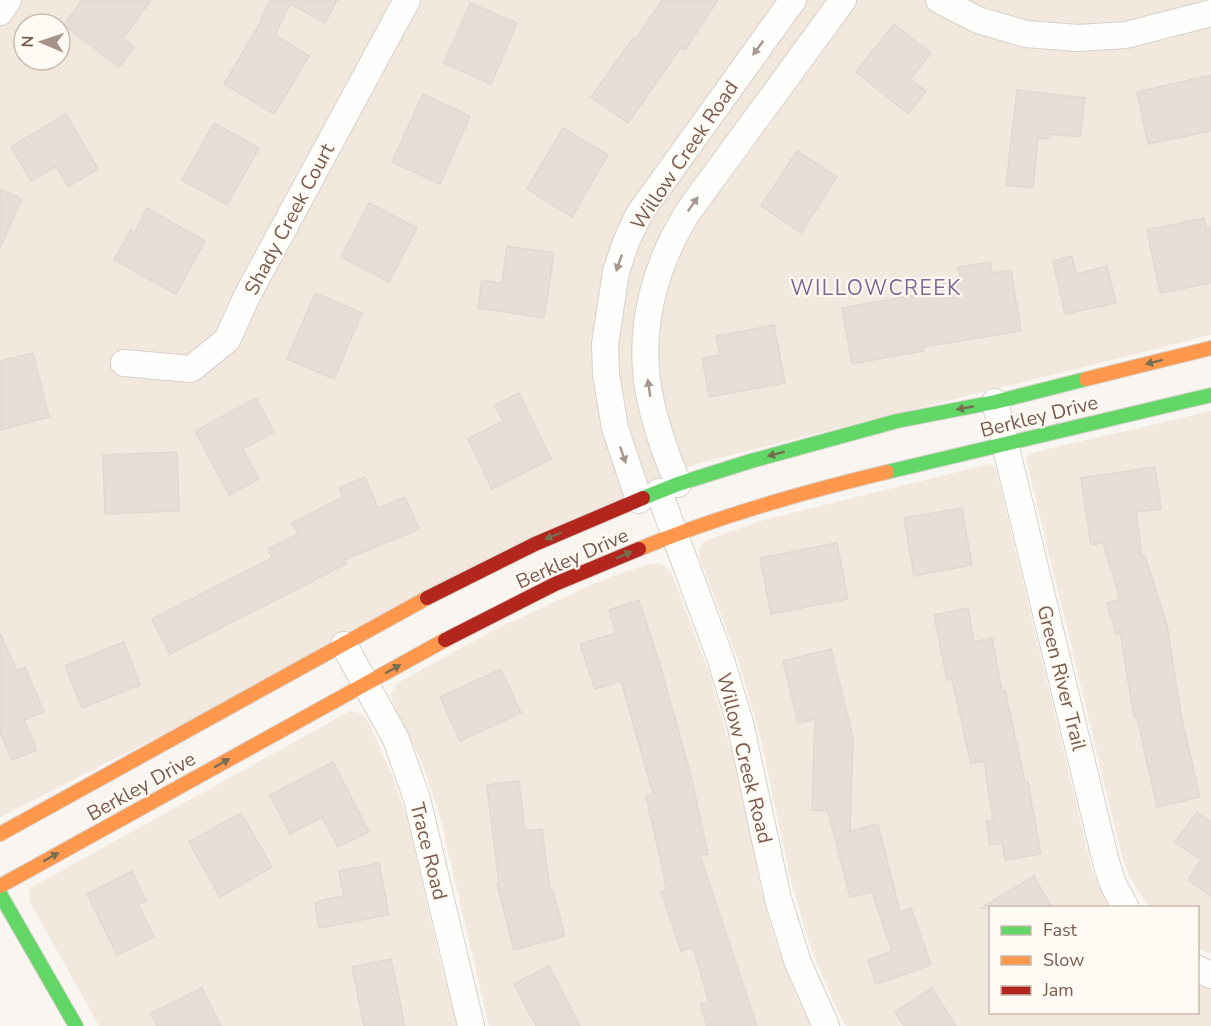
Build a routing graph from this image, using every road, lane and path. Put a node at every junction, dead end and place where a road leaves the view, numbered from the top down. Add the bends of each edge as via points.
1 (8, 0) edge
2 (407, 0) edge
3 (792, 0) edge
4 (843, 0) edge
5 (939, 0) edge
6 (0, 12) edge
7 (1211, 13) edge
8 (1211, 348) edge
9 (124, 363) dead end
10 (1211, 395) edge
11 (995, 402) junction
12 (1005, 444) junction
13 (659, 492) junction
14 (675, 534) junction
15 (344, 645) junction
16 (366, 684) junction
17 (0, 834) edge
18 (0, 886) edge
19 (0, 894) edge
20 (1125, 906) edge
21 (76, 1026) edge
22 (471, 1026) edge
23 (826, 1026) edge

1 - 6 street
2 - 9 street, Shady Creek Court via 227,340 191,369
3 -> 13 street, Willow Creek Road via 639,214 616,272 605,344 615,428
13 -> 4 street, Willow Creek Road via 663,446 649,392 646,361 655,281 675,232 690,209
5 - 7 street via 978,20 1026,34 1078,38 1126,35
8 -> 11 street, Berkley Drive
10 - 12 street, Berkley Drive
11 - 12 street, Green River Trail
11 -> 13 street, Berkley Drive via 897,422 751,461
12 - 14 street, Berkley Drive via 819,488
12 - 20 street, Green River Trail via 1106,862
13 - 14 street, Willow Creek Road
13 -> 15 street, Berkley Drive via 535,544 435,593
16 -> 14 street, Berkley Drive via 555,584
14 - 23 street, Willow Creek Road via 740,723 778,899 798,963
15 - 16 street, Trace Road
15 - 17 street, Berkley Drive
18 -> 16 street, Berkley Drive
16 - 22 street, Trace Road via 396,739 417,799
19 - 21 street

